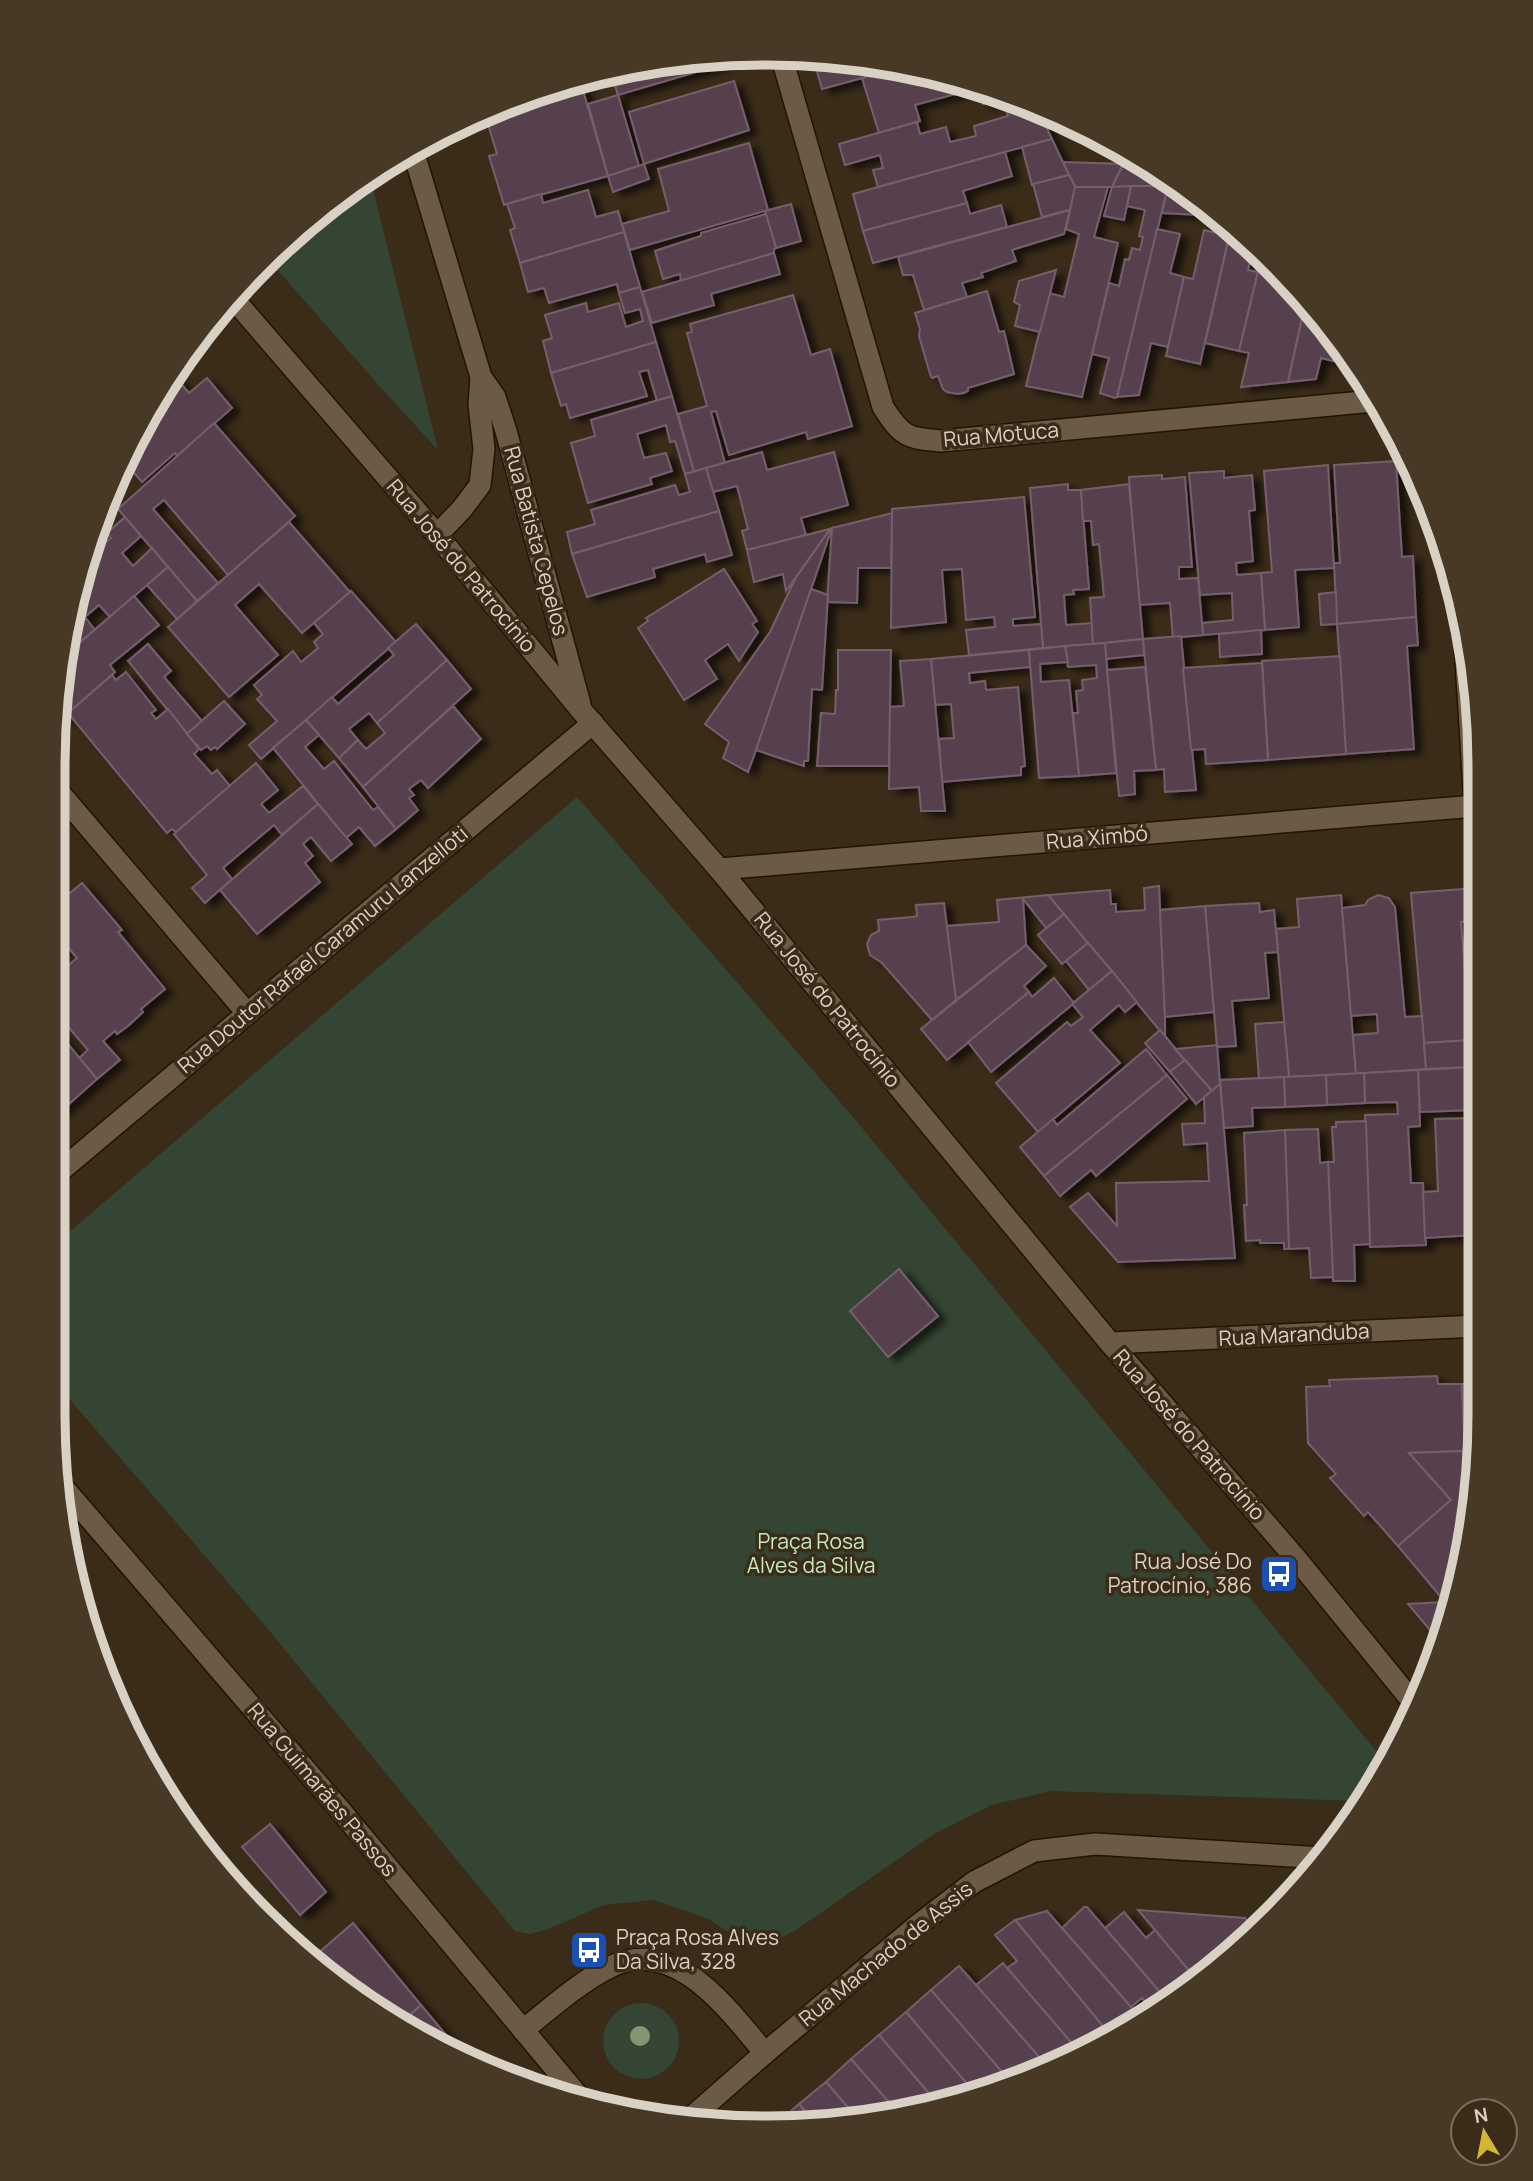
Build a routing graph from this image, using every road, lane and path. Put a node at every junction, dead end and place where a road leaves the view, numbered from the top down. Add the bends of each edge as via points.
1 (784, 65) edge
2 (416, 159) edge
3 (239, 305) edge
4 (481, 377) junction
5 (1365, 402) edge
6 (437, 535) junction
7 (587, 717) junction
8 (65, 800) edge
9 (1468, 807) edge
10 (719, 869) junction
11 (247, 1013) junction
12 (65, 1166) edge
13 (1468, 1326) edge
14 (1110, 1343) junction
15 (70, 1495) edge
16 (1409, 1697) edge
17 (1310, 1857) edge
18 (523, 2030) junction
19 (765, 2053) junction
20 (571, 2088) edge
21 (697, 2112) edge

1 - 5 street, Rua Motuca via 883,407 896,428 915,439 941,441
2 - 4 street, Rua Batista Cepelos
3 - 6 street, Rua José do Patrocínio
4 - 6 street, Rua Batista Cepelos via 484,449 480,485
4 - 7 street, Rua Batista Cepelos via 495,397 506,431
6 - 7 street, Rua José do Patrocínio
7 - 10 street, Rua José do Patrocínio
7 - 11 street, Rua Doutor Rafael Caramuru Lanzelloti
8 - 11 street
9 - 10 street, Rua Ximbó
10 - 14 street, Rua José do Patrocínio
11 - 12 street, Rua Doutor Rafael Caramuru Lanzelloti
13 - 14 street, Rua Maranduba
14 - 16 street, Rua José do Patrocínio via 1291,1552
15 - 18 street, Rua Guimarães Passos
17 - 19 street, Rua Machado de Assis via 1096,1844 1034,1851 974,1882
18 - 19 street via 611,1967 657,1961 694,1977
18 - 20 street, Rua Guimarães Passos
19 - 21 street, Rua Machado de Assis

